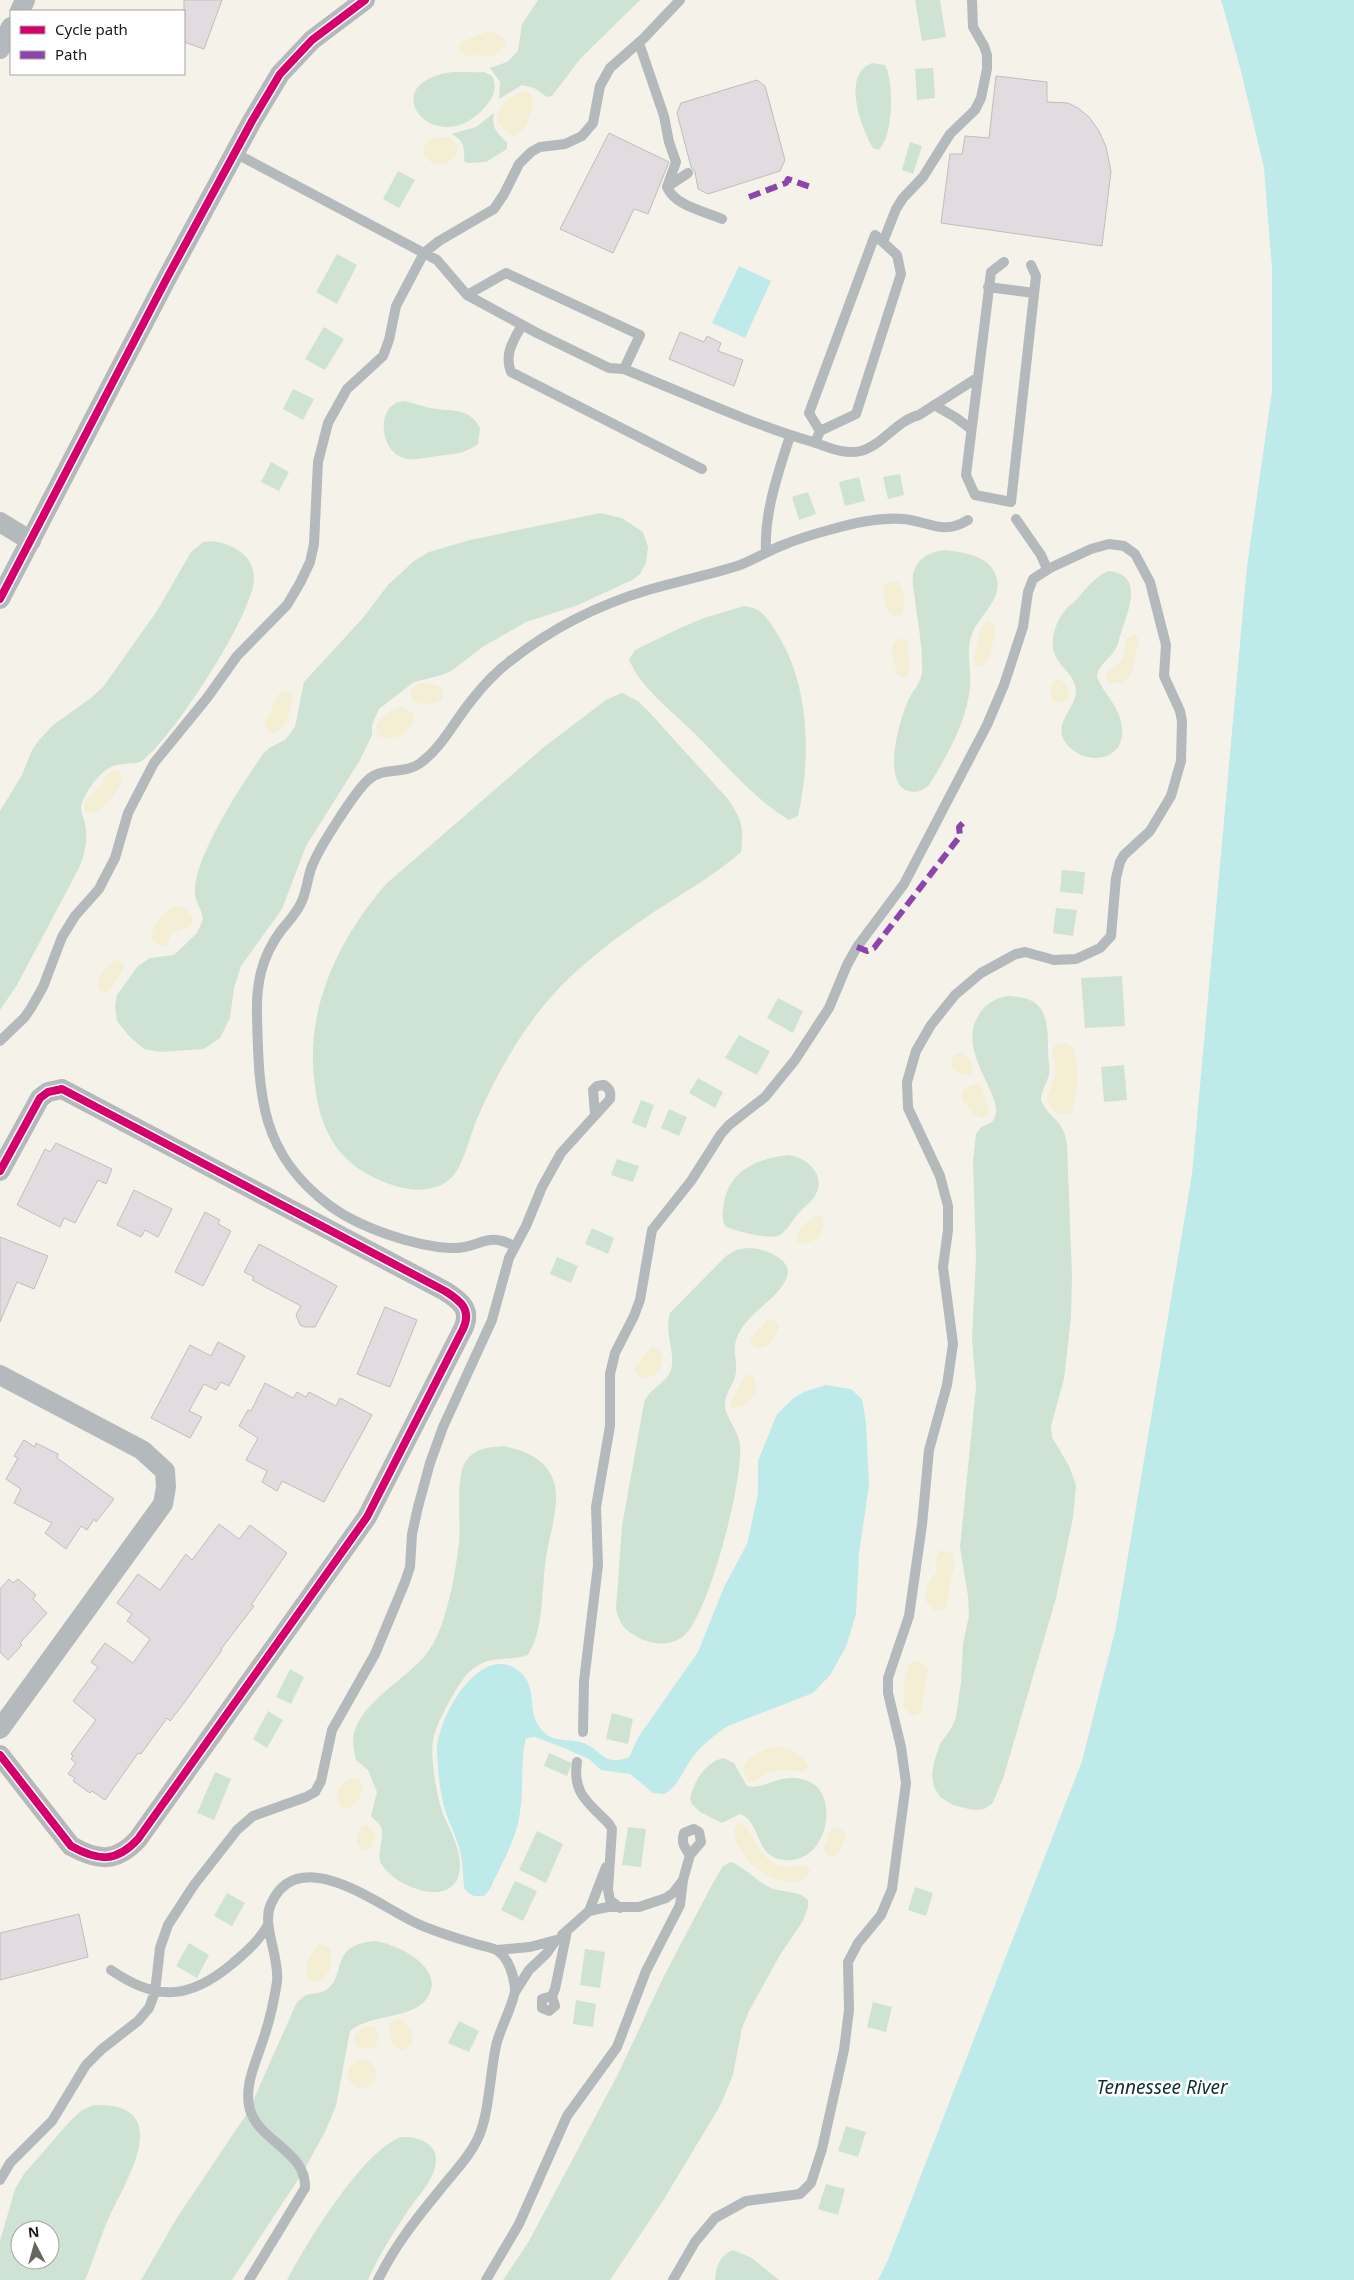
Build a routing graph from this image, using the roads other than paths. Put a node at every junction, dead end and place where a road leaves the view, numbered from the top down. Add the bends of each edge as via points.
1 (365, 0) edge
2 (680, 0) edge
3 (972, 0) edge
4 (639, 43) junction
5 (235, 153) junction
6 (688, 173) dead end
7 (667, 187) junction
8 (722, 219) dead end
9 (883, 242) junction
10 (424, 253) junction
11 (1004, 262) dead end
12 (1031, 265) dead end
13 (988, 287) junction
14 (1034, 293) junction
15 (467, 294) junction
16 (522, 325) junction
17 (624, 369) junction
18 (977, 378) junction
19 (934, 405) junction
20 (970, 429) junction
21 (820, 431) junction
22 (790, 436) junction
23 (814, 443) junction
24 (702, 469) dead end
25 (1016, 518) dead end
26 (968, 520) dead end
27 (0, 522) edge
28 (30, 541) junction
29 (766, 552) junction
30 (1047, 570) junction
31 (0, 599) edge
32 (0, 1041) edge
33 (595, 1114) dead end
34 (0, 1171) edge
35 (514, 1246) junction
36 (0, 1375) edge
37 (0, 1729) edge
38 (583, 1732) dead end
39 (0, 1755) edge
40 (577, 1762) dead end
41 (690, 1855) dead end
42 (609, 1858) junction
43 (683, 1880) junction
44 (620, 1908) junction
45 (589, 1911) junction
46 (268, 1925) junction
47 (566, 1931) junction
48 (261, 1938) junction
49 (556, 1940) junction
50 (274, 1945) junction
51 (497, 1950) junction
52 (111, 1970) dead end
53 (155, 1992) junction
54 (515, 1992) junction
55 (552, 1996) dead end
56 (0, 2180) edge
57 (249, 2280) edge
58 (378, 2280) edge
59 (486, 2280) edge
60 (673, 2280) edge

1 - 5 street via 312,40 280,74
2 - 4 lane
3 - 9 lane via 973,27 987,55 981,98 975,110 950,134 923,176 896,209
4 - 7 lane via 676,162
4 - 10 lane via 604,77 596,115 582,136 565,144 540,147 531,152 519,164 494,209 438,241
5 - 10 lane
5 - 28 street via 166,278
6 - 7 lane
7 - 8 lane via 671,196 683,203
9 - 21 lane via 875,234 808,413
9 - 21 lane via 897,255 901,274 856,414
10 - 15 lane via 437,260
10 - 32 lane via 396,306 383,356 347,388 328,423 318,462 314,544 310,562 295,594 237,656 154,763 135,799 104,880 62,937 43,987 31,1008
11 - 13 lane via 991,272
12 - 14 lane via 1036,276
13 - 14 lane
13 - 18 lane
14 - 20 lane via 1011,502 975,495 966,475
15 - 16 lane
15 - 17 lane via 506,273 640,335
16 - 17 lane via 608,368
16 - 24 lane via 507,354 511,372
17 - 22 lane
18 - 19 lane
18 - 20 lane
19 - 20 lane
19 - 23 lane via 910,417 861,451 831,449
21 - 23 lane
22 - 23 lane
22 - 29 lane via 766,526
25 - 30 lane via 1041,555
26 - 29 lane via 957,527 945,528 902,518 868,520
27 - 28 street
28 - 31 street
29 - 35 lane via 737,566 644,591 600,607 508,663 483,687 441,742 420,763 409,769 381,772 365,782 316,858 302,901 262,965 257,1016 265,1115 273,1140 315,1195 348,1218 398,1237 453,1249 469,1247 490,1238 501,1239
30 - 38 lane via 1033,579 1030,585 1019,641 1004,685 904,884 858,947 829,1008 795,1060 765,1097 721,1134 691,1181 652,1230 640,1300 615,1353 610,1374 610,1426 596,1508 598,1565 584,1681
30 - 60 lane via 1109,544 1124,546 1140,561 1154,595 1166,645 1164,676 1182,721 1179,771 1171,796 1150,831 1120,862 1111,936 1100,948 1076,958 1054,960 1024,952 981,973 931,1024 910,1066 906,1093 908,1108 940,1176 948,1206 943,1267 953,1344 929,1450 910,1616 888,1678 888,1693 906,1783 892,1889 881,1915 858,1943 848,1962 849,2010 844,2050 811,2184 800,2194 746,2201 715,2218 695,2242
33 - 35 lane via 562,1153
34 - 39 street via 40,1098 48,1092 62,1089 445,1291 462,1303 467,1315 463,1329 367,1517 127,1851 97,1857 71,1846
35 - 53 lane via 492,1320 435,1447 418,1507 405,1582 375,1654 332,1730 321,1781 315,1792 253,1816 237,1830 194,1885 168,1926 160,1948
36 - 37 street via 142,1450 165,1471 166,1487 163,1504
40 - 42 lane via 576,1784 581,1795 612,1829
41 - 43 lane
42 - 44 lane via 609,1896
42 - 45 lane
43 - 44 lane via 674,1893 658,1901
43 - 59 lane via 680,1905 646,1971 618,2047 567,2116 519,2224
44 - 45 lane
45 - 47 lane
46 - 48 lane
46 - 50 lane
46 - 51 lane via 270,1906 282,1887 307,1877 319,1877 333,1880 415,1923
47 - 49 lane
47 - 55 lane
48 - 50 lane
48 - 53 lane via 206,1984 188,1990
49 - 51 lane
49 - 54 lane
50 - 57 lane via 277,1982 248,2101 255,2121 303,2172 305,2188
51 - 54 lane via 511,1970
52 - 53 lane
53 - 56 lane via 149,2008 138,2021 86,2065 52,2121 10,2163
54 - 58 lane via 496,2046 478,2138 462,2163 396,2244

